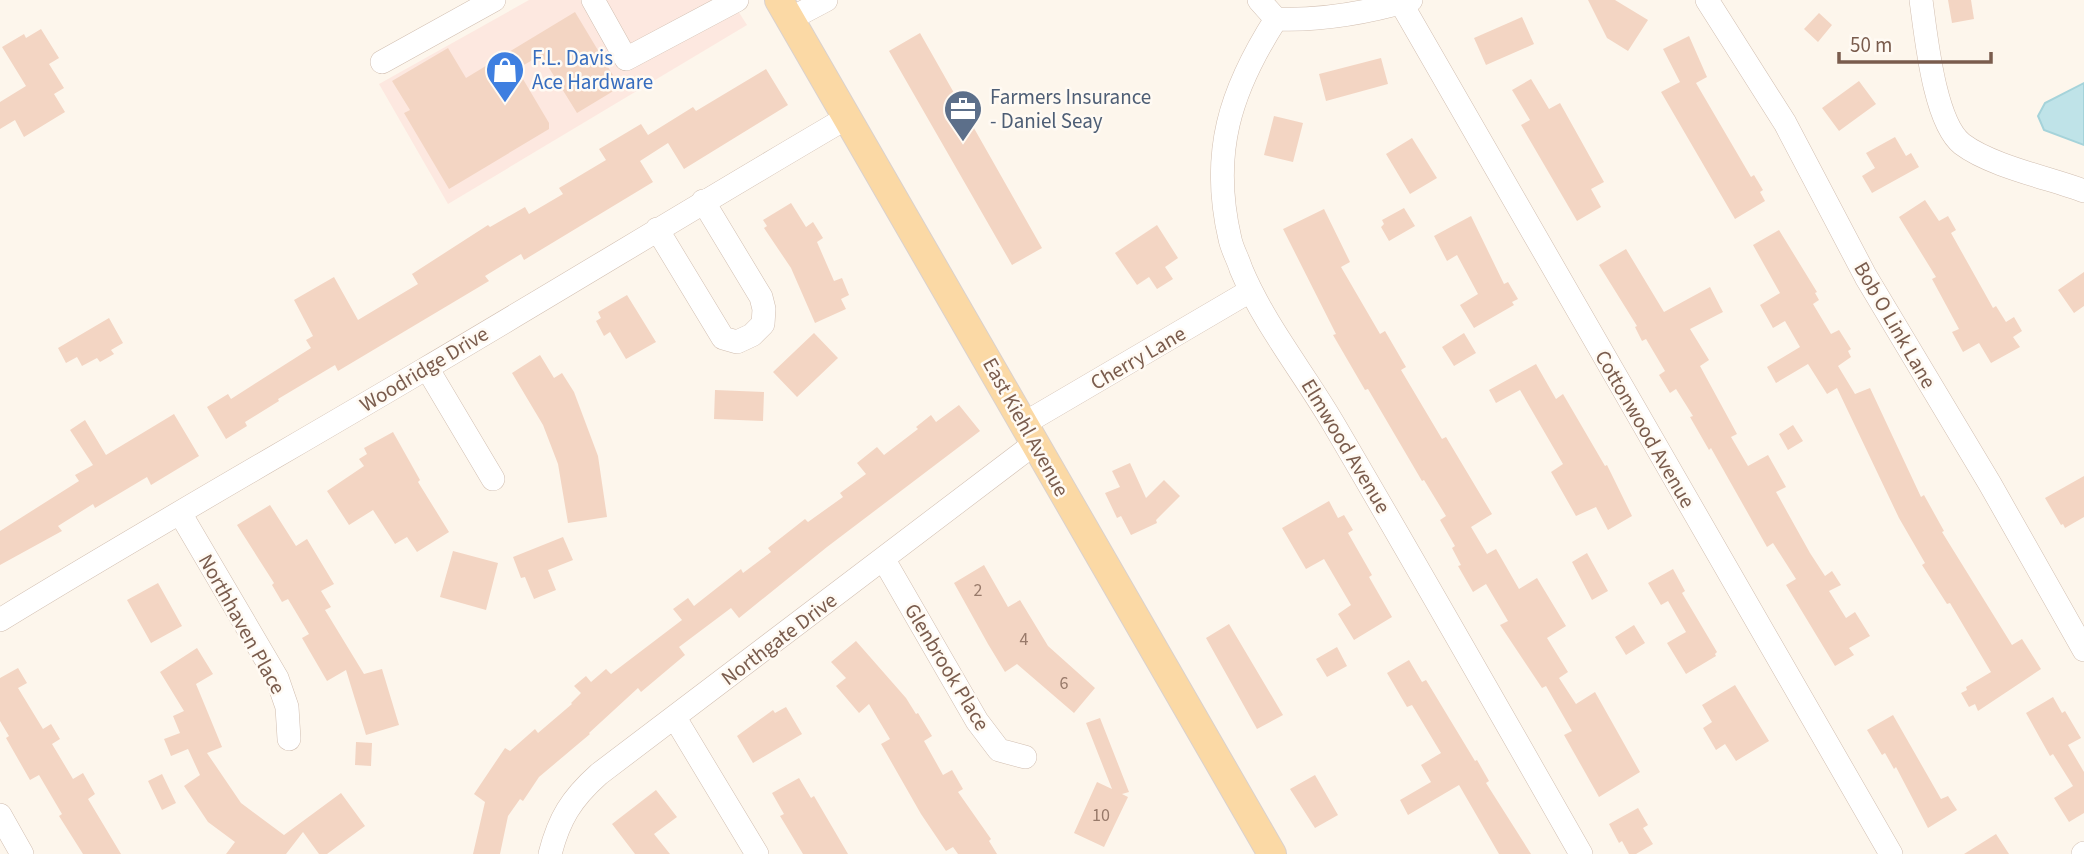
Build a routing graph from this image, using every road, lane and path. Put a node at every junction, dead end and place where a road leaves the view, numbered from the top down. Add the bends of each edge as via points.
1 (494, 0) edge
2 (593, 0) edge
3 (737, 0) edge
4 (826, 0) edge
5 (1259, 0) edge
6 (1707, 0) edge
7 (1921, 0) edge
8 (1406, 1) edge
9 (784, 10) edge
10 (1276, 19) junction
11 (382, 62) dead end
12 (848, 117) junction
13 (2084, 191) edge
14 (703, 201) junction
15 (657, 229) junction
16 (1251, 291) junction
17 (427, 368) junction
18 (1030, 434) junction
19 (493, 479) dead end
20 (180, 513) junction
21 (884, 560) junction
22 (0, 620) edge
23 (2084, 650) edge
24 (675, 718) junction
25 (289, 739) dead end
26 (1025, 757) dead end
27 (0, 815) edge
28 (1889, 853) edge
29 (22, 854) edge
30 (550, 854) edge
31 (757, 854) edge
32 (1272, 854) edge
33 (1581, 854) edge

1 - 11 street
2 - 3 street via 626,59
4 - 9 street
5 - 10 street
6 - 23 street, Bob O Link Lane via 1785,123 1866,277
7 - 13 street via 1940,106 1961,144
8 - 10 street via 1339,17
8 - 28 street, Cottonwood Avenue
9 - 12 main road, East Kiehl Avenue
10 - 16 street, Elmwood Avenue via 1242,78 1223,143 1230,240
12 - 14 street, Woodridge Drive
12 - 18 main road, East Kiehl Avenue
14 - 15 street, Woodridge Drive
14 - 15 street via 761,297 763,324 752,335 737,342 723,338
15 - 17 street, Woodridge Drive
16 - 18 street, Cherry Lane
16 - 33 street, Elmwood Avenue via 1436,597
17 - 19 street
17 - 20 street, Woodridge Drive
18 - 21 street, Northgate Drive
18 - 32 main road, East Kiehl Avenue
20 - 22 street, Woodridge Drive
20 - 25 street, Northhaven Place via 277,678 287,707
21 - 24 street, Northgate Drive
21 - 26 street, Glenbrook Place via 977,721 999,750
24 - 30 street, Northgate Drive via 583,788 556,828
24 - 31 street
27 - 29 street

